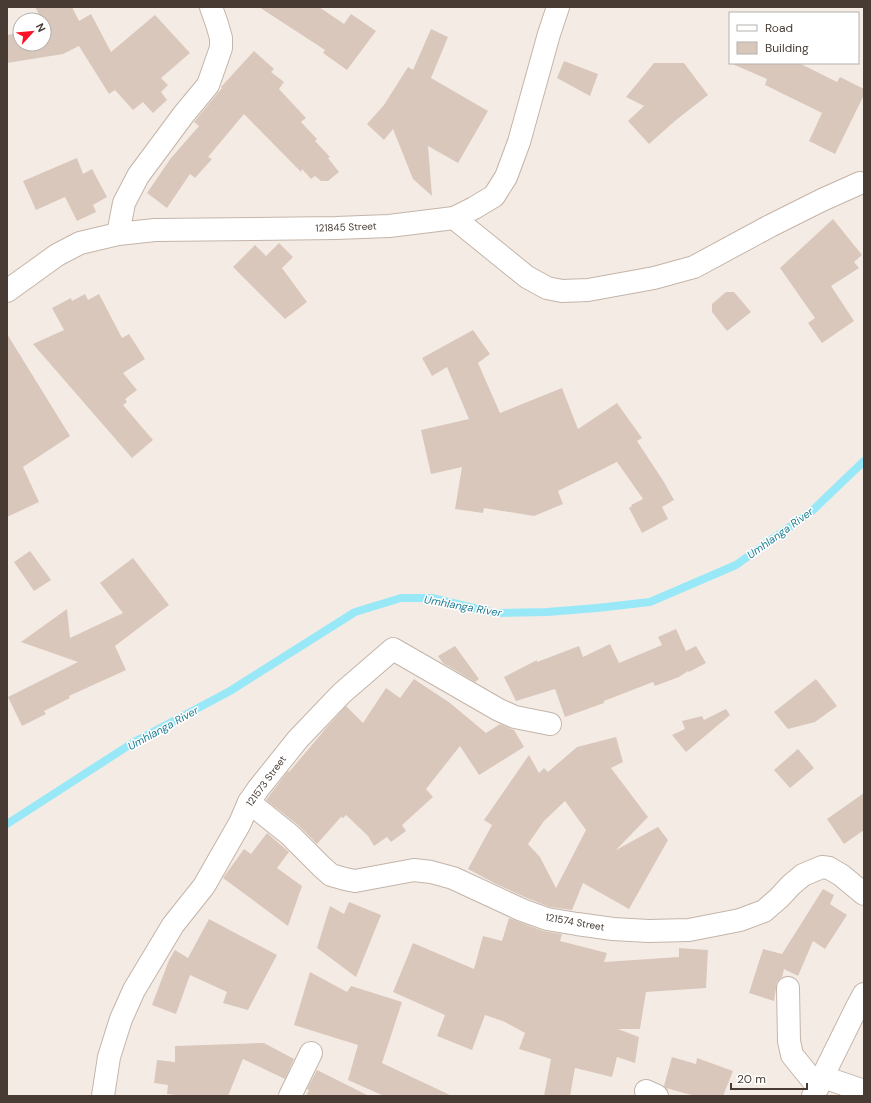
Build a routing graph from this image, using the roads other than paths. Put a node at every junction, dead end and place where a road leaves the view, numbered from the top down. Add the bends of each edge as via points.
1 (211, 7) edge
2 (558, 7) edge
3 (860, 183) dead end
4 (454, 218) junction
5 (118, 234) junction
6 (7, 291) edge
7 (550, 724) dead end
8 (249, 802) junction
9 (864, 894) edge
10 (788, 988) dead end
11 (864, 994) edge
12 (311, 1053) dead end
13 (818, 1086) edge
14 (864, 1091) edge
15 (103, 1096) edge
16 (290, 1096) edge

1 - 5 street via 221,38 221,48 208,85 138,176 124,203
2 - 4 street, 121845 Street via 519,142 506,177 494,196
3 - 4 street via 694,267 654,278 588,290 562,291 547,288 526,277
4 - 5 street, 121845 Street via 389,226 155,230
5 - 6 street, 121845 Street via 80,242 57,255
7 - 8 street, 121573 Street via 515,717 499,710 393,649 342,693 298,739
8 - 9 street, 121574 Street via 290,834 331,875 355,881 414,870 431,872 453,878 547,919 577,924 655,931 689,930 740,920 764,910 803,875 822,867 841,875
8 - 15 street, 121573 Street via 204,886 173,926 134,990 121,1019 109,1057
10 - 13 street via 789,1041 792,1055
11 - 13 street
12 - 16 street
13 - 14 street

